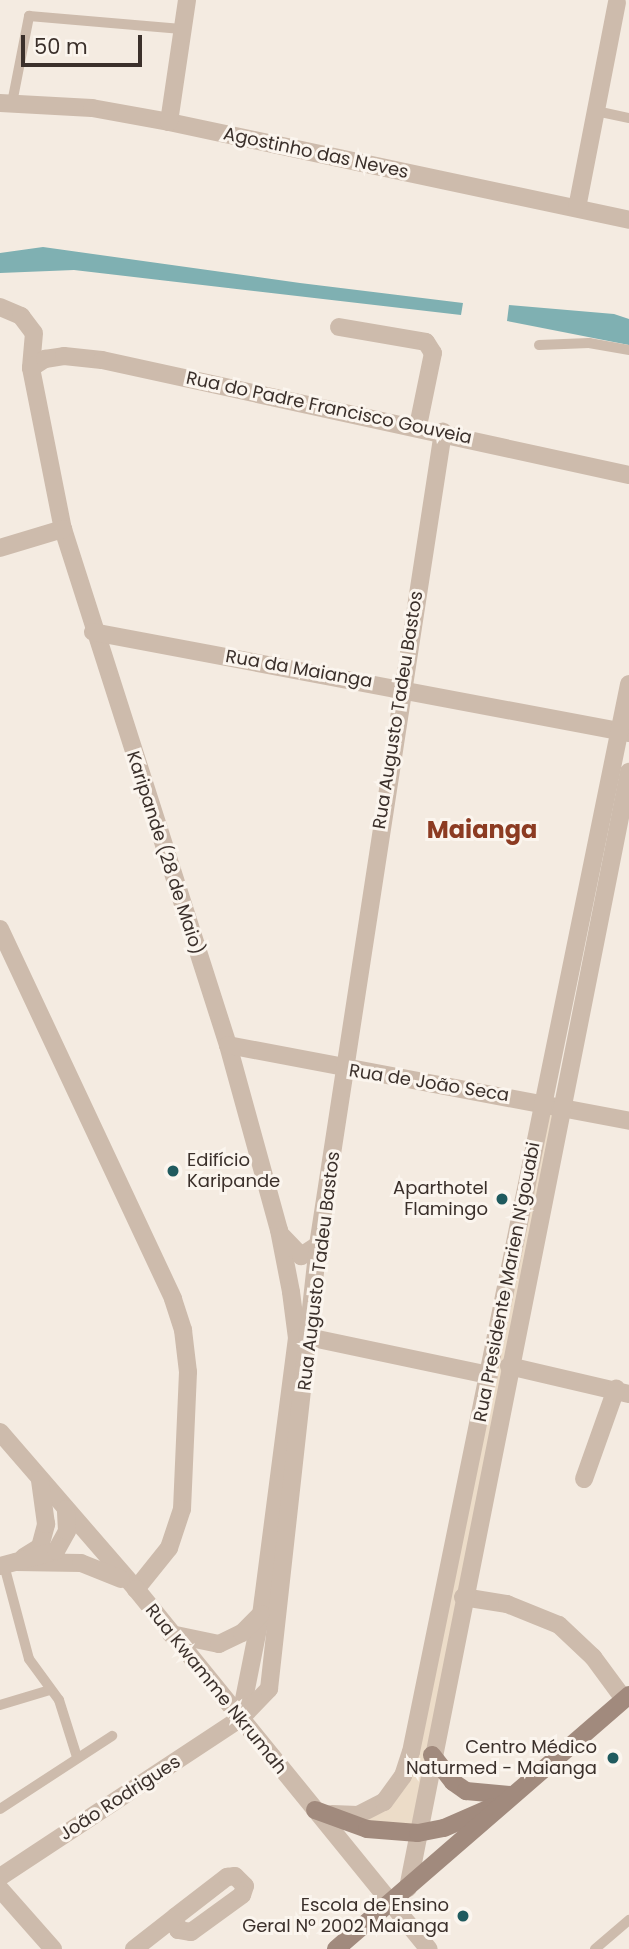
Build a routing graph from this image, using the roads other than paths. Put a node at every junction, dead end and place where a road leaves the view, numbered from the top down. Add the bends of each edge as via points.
1 (187, 0) edge
2 (618, 2) edge
3 (181, 29) junction
4 (6, 103) edge
5 (596, 111) junction
6 (629, 118) edge
7 (169, 122) junction
8 (577, 208) junction
9 (629, 219) edge
10 (0, 307) edge
11 (339, 327) dead end
12 (539, 345) dead end
13 (629, 350) edge
14 (31, 368) junction
15 (418, 426) junction
16 (443, 432) junction
17 (629, 475) edge
18 (63, 529) junction
19 (0, 548) edge
20 (93, 632) junction
21 (629, 684) edge
22 (400, 687) junction
23 (624, 732) edge
24 (629, 772) edge
25 (0, 929) edge
26 (228, 1045) junction
27 (346, 1069) junction
28 (543, 1102) junction
29 (562, 1105) junction
30 (629, 1121) edge
31 (279, 1230) junction
32 (318, 1245) junction
33 (303, 1338) junction
34 (509, 1366) junction
35 (489, 1376) junction
36 (622, 1392) edge
37 (0, 1432) edge
38 (40, 1476) junction
39 (584, 1479) dead end
40 (66, 1509) junction
41 (7, 1564) edge
42 (136, 1589) junction
43 (463, 1597) junction
44 (261, 1614) junction
45 (171, 1634) junction
46 (50, 1690) junction
47 (626, 1697) edge
48 (0, 1705) edge
49 (240, 1719) junction
50 (112, 1736) dead end
51 (432, 1755) junction
52 (76, 1758) junction
53 (517, 1794) junction
54 (0, 1809) edge
55 (315, 1810) junction
56 (418, 1833) junction
57 (0, 1877) edge
58 (408, 1888) junction
59 (0, 1889) edge
60 (391, 1903) junction
61 (175, 1917) dead end
62 (629, 1920) edge
63 (53, 1949) edge
64 (134, 1949) edge
65 (336, 1949) edge
66 (429, 1949) edge
67 (595, 1949) edge

1 - 3 street
2 - 5 street
3 - 4 lane via 29,16
3 - 7 street
4 - 7 street, Agostinho das Neves via 92,108
5 - 6 lane
5 - 8 street
7 - 8 street, Agostinho das Neves
8 - 9 street, Agostinho das Neves
10 - 14 street, Karipande (28 de Maio) via 30,325 34,333
11 - 15 street via 426,342 433,353
12 - 13 lane via 589,343
14 - 15 street, Rua do Padre Francisco Gouveia via 45,359 64,356 102,360
14 - 18 street, Karipande (28 de Maio)
15 - 16 street, Rua do Padre Francisco Gouveia
16 - 17 street, Rua do Padre Francisco Gouveia
16 - 22 street, Rua Augusto Tadeu Bastos
18 - 19 street
18 - 20 street, Karipande (28 de Maio)
20 - 22 street, Rua da Maianga
20 - 26 street, Karipande (28 de Maio)
21 - 23 street, Rua Presidente Marien N'gouabi
22 - 23 street, Rua da Maianga
22 - 27 street, Rua Augusto Tadeu Bastos
23 - 28 street, Rua Presidente Marien N'gouabi
24 - 29 street, Rua Presidente Marien N'gouabi
25 - 42 street via 173,1299 183,1330 188,1372 181,1509 169,1548
26 - 27 street, Rua de João Seca
26 - 31 street, Karipande (28 de Maio)
27 - 28 street, Rua de João Seca
27 - 32 street, Rua Augusto Tadeu Bastos
28 - 29 street, Rua de João Seca
28 - 35 street, Rua Presidente Marien N'gouabi
29 - 30 street, Rua de João Seca
29 - 34 street, Rua Presidente Marien N'gouabi
31 - 32 street via 288,1247 301,1256
31 - 33 street, Karipande (28 de Maio)
32 - 33 street, Rua Augusto Tadeu Bastos
33 - 35 street
33 - 44 street, Rua Augusto Tadeu Bastos
33 - 49 street, Rua Augusto Tadeu Bastos via 269,1689
34 - 36 street
34 - 43 street, Rua Presidente Marien N'gouabi
35 - 55 street, Rua Presidente Marien N'gouabi via 403,1776 384,1802 358,1815
36 - 39 street
37 - 38 street, Rua Kwamme Nkrumah
38 - 40 street, Rua Kwamme Nkrumah
38 - 41 street via 46,1524 40,1547
40 - 41 street via 67,1531 56,1551
40 - 42 street, Rua Kwamme Nkrumah
41 - 42 street via 94,1566
41 - 46 lane via 29,1659
42 - 45 street, Rua Kwamme Nkrumah
43 - 47 street via 507,1604 559,1625
43 - 51 street, Rua Presidente Marien N'gouabi
44 - 45 street via 242,1633 219,1644
44 - 49 street, Rua Augusto Tadeu Bastos
45 - 49 street, Rua Kwamme Nkrumah
46 - 48 lane
46 - 52 lane via 65,1714
47 - 53 main road
49 - 55 street, Rua Kwamme Nkrumah
49 - 57 street, João Rodrigues
50 - 52 lane
51 - 53 main road via 466,1791
51 - 56 street, Rua Presidente Marien N'gouabi
52 - 54 lane
53 - 56 main road via 444,1828
53 - 58 main road
55 - 56 main road via 366,1829
55 - 60 street, Rua Kwamme Nkrumah
56 - 58 street, Rua Presidente Marien N'gouabi
58 - 60 main road
59 - 63 street
60 - 65 main road
60 - 66 street, Rua Kwamme Nkrumah
61 - 64 street
62 - 67 lane

